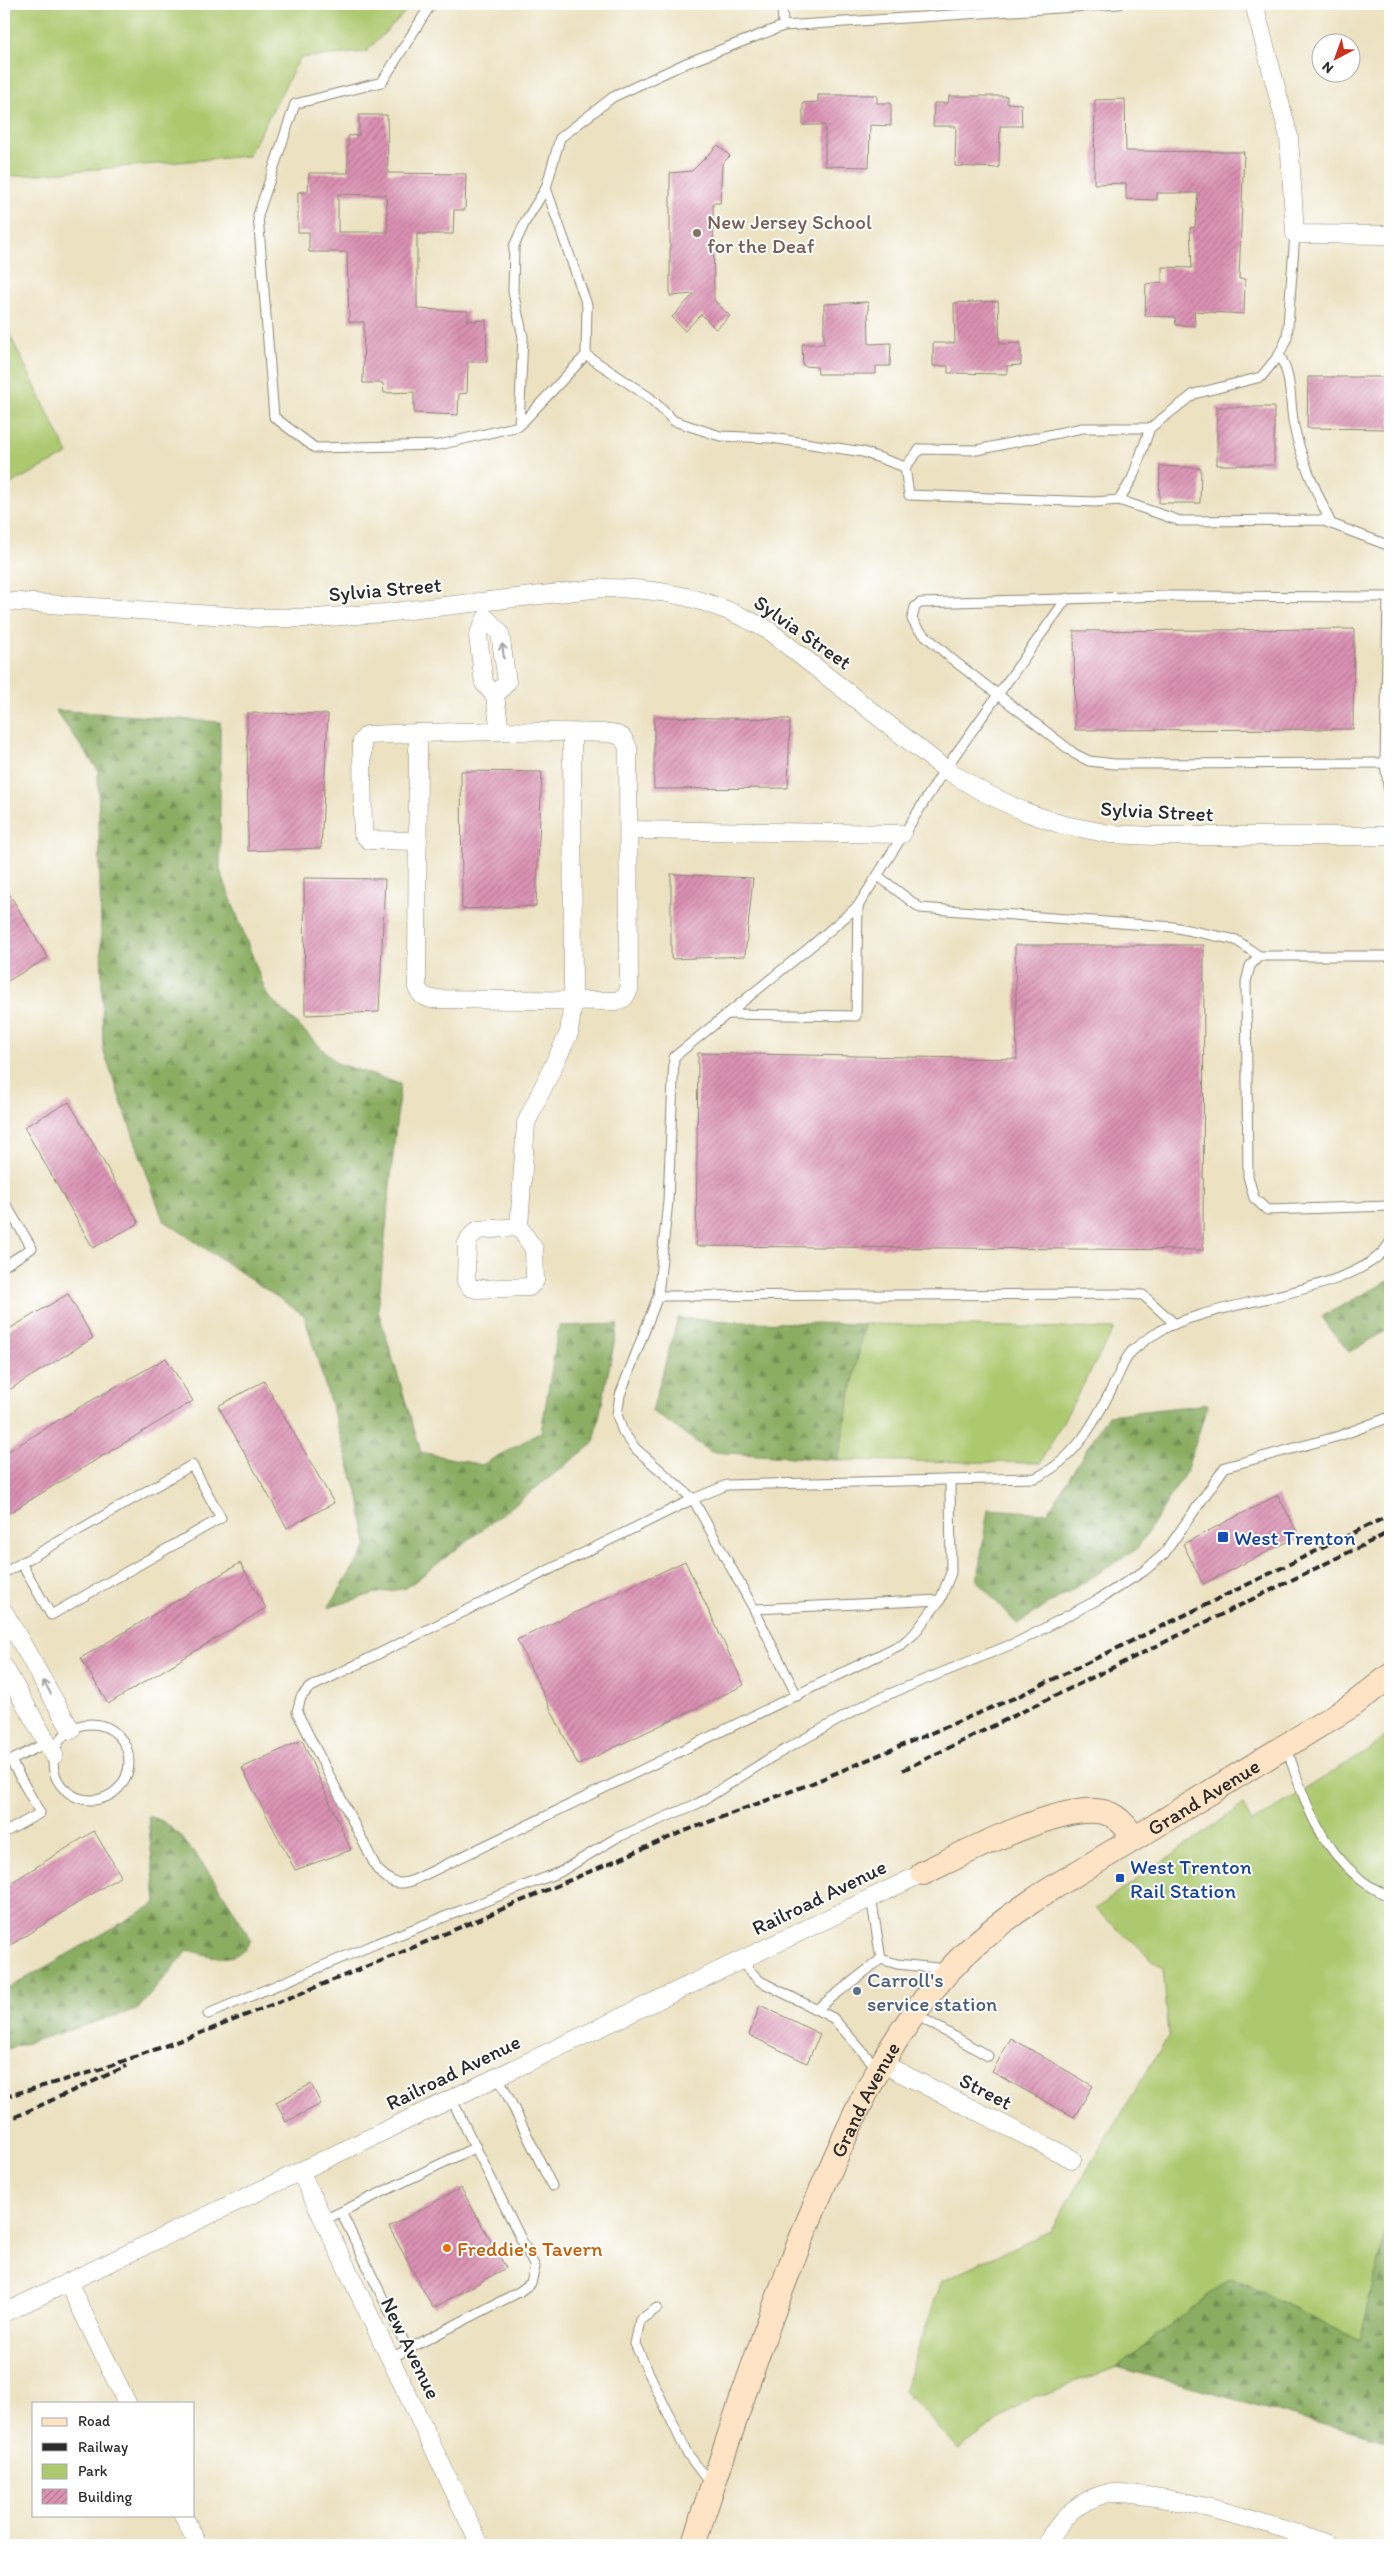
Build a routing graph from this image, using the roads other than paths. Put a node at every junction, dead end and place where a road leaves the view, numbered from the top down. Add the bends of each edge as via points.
1 (431, 4) edge
2 (782, 4) edge
3 (1119, 4) edge
4 (1254, 4) edge
5 (784, 26) junction
6 (546, 188) junction
7 (1295, 234) junction
8 (1390, 235) edge
9 (586, 355) junction
10 (1279, 355) junction
11 (519, 426) junction
12 (1150, 428) junction
13 (905, 467) junction
14 (1119, 500) junction
15 (1330, 524) junction
16 (1390, 546) edge
17 (1389, 597) edge
18 (1067, 598) junction
19 (4, 601) edge
20 (485, 610) junction
21 (998, 695) junction
22 (500, 732) junction
23 (418, 733) junction
24 (572, 733) junction
25 (1388, 763) edge
26 (945, 769) junction
27 (1390, 800) edge
28 (629, 830) junction
29 (902, 834) junction
30 (1390, 836) edge
31 (418, 841) junction
32 (878, 876) junction
33 (858, 906) junction
34 (1259, 956) junction
35 (1390, 956) edge
36 (573, 1001) junction
37 (727, 1014) junction
38 (1390, 1206) edge
39 (4, 1207) edge
40 (519, 1227) junction
41 (1390, 1242) edge
42 (4, 1266) edge
43 (658, 1296) junction
44 (1175, 1324) junction
45 (1390, 1417) edge
46 (950, 1480) junction
47 (693, 1499) junction
48 (21, 1563) junction
49 (4, 1573) edge
50 (940, 1600) junction
51 (754, 1609) junction
52 (4, 1612) edge
53 (4, 1667) edge
54 (1390, 1676) edge
55 (796, 1696) junction
56 (71, 1730) junction
57 (1286, 1746) junction
58 (54, 1747) junction
59 (7, 1762) edge
60 (4, 1833) edge
61 (1135, 1838) junction
62 (923, 1873) joint
63 (871, 1897) junction
64 (1390, 1897) edge
65 (880, 1959) junction
66 (739, 1960) junction
67 (951, 1969) junction
68 (817, 2009) junction
69 (914, 2013) junction
70 (208, 2014) dead end
71 (988, 2056) dead end
72 (879, 2066) junction
73 (498, 2076) junction
74 (451, 2098) junction
75 (476, 2147) junction
76 (1072, 2159) dead end
77 (300, 2170) junction
78 (552, 2186) dead end
79 (341, 2212) junction
80 (324, 2220) junction
81 (68, 2282) junction
82 (658, 2308) dead end
83 (4, 2314) edge
84 (408, 2350) junction
85 (391, 2358) junction
86 (127, 2402) edge
87 (712, 2487) junction
88 (184, 2516) edge
89 (198, 2545) edge
90 (480, 2545) edge
91 (693, 2545) edge
92 (1047, 2545) edge
93 (1327, 2545) edge

1 - 11 lane via 382,82 295,104 258,215 274,417 315,448 439,445
2 - 5 lane
3 - 5 lane
4 - 7 street via 1289,137
5 - 6 lane via 684,64 613,97 560,138
6 - 9 lane via 586,305
6 - 11 lane via 514,246 513,292 522,338
7 - 8 street
7 - 10 lane via 1288,338
9 - 11 lane
9 - 13 lane via 649,397 674,421 720,436 772,438 863,452
10 - 12 lane via 1261,377 1194,394
10 - 15 lane via 1287,368 1294,426 1306,469
12 - 13 lane via 1082,428 977,450 920,449
12 - 14 lane via 1132,479
13 - 14 lane via 909,495 1095,502
14 - 15 lane via 1180,521 1322,520
15 - 16 lane
17 - 18 lane
17 - 25 lane
18 - 21 lane
18 - 21 lane via 920,604 915,608 912,619 917,628
19 - 20 street, Sylvia Street via 258,618
20 - 22 street via 500,633 507,682 495,696
20 - 26 street, Sylvia Street via 602,588 669,592 707,601 768,630
21 - 25 lane via 1075,754 1089,761 1115,764
21 - 26 lane
22 - 23 street
22 - 24 street
23 - 31 street
23 - 31 street via 367,735 362,741 363,834 369,840
24 - 28 street via 612,733 622,737 628,746
24 - 36 street
25 - 27 lane
26 - 29 lane
26 - 30 street, Sylvia Street via 1023,811 1060,824 1110,834
28 - 29 street
28 - 36 street via 629,990 616,1002
29 - 32 lane
31 - 36 street via 417,988 422,995 431,999
32 - 33 lane
32 - 34 lane via 920,908 1173,927 1236,940
33 - 37 lane
33 - 37 lane via 856,1016
34 - 35 lane
34 - 38 lane via 1250,966 1246,982 1248,1176 1254,1198 1267,1210
36 - 40 street via 569,1033 526,1123
37 - 43 lane via 674,1057 668,1201
39 - 42 lane via 6,1205 32,1248
40 - 40 street via 534,1249 533,1284 529,1287 477,1289 470,1286 466,1281 467,1243 472,1236 478,1230
41 - 44 lane via 1379,1259 1325,1283
43 - 44 lane via 1143,1295
43 - 47 lane via 620,1395 617,1415 623,1432 636,1449
44 - 46 lane via 1160,1330 1130,1352 1076,1448 1054,1469 1035,1478
45 - 70 lane via 1339,1436 1225,1467 1164,1554 1099,1598 1020,1642 872,1701 772,1757 699,1804 616,1838 560,1872
46 - 47 lane via 727,1485
46 - 50 lane via 951,1573
47 - 51 lane
47 - 55 lane via 308,1688 301,1697 297,1712 377,1869 394,1882 403,1884 414,1880
48 - 48 lane via 192,1465 221,1518 51,1615
48 - 49 lane
50 - 51 lane
50 - 55 lane via 914,1634 902,1644
51 - 55 lane
56 -> 52 street
53 - 58 street
54 - 57 main road, Grand Avenue via 1354,1704
56 - 58 lane
56 - 58 lane via 89,1724 102,1726 122,1740 129,1764 120,1788 99,1800 75,1796 57,1779
57 - 61 main road, Grand Avenue
57 - 64 lane via 1308,1811 1333,1852 1361,1880
58 - 59 lane via 42,1745
59 - 60 lane via 40,1813
61 - 62 main road via 1116,1817 1089,1810 1045,1820 998,1837
61 - 67 main road, Grand Avenue via 1021,1908
62 - 63 street, Railroad Avenue
63 - 65 lane
63 - 66 street, Railroad Avenue
65 - 67 lane via 897,1964
65 - 68 lane
66 - 68 lane via 760,1981
66 - 73 street, Railroad Avenue
67 - 69 main road, Grand Avenue
68 - 72 lane via 833,2018
69 - 71 lane
69 - 72 main road, Grand Avenue
72 - 76 street, Street
72 - 87 main road, Grand Avenue via 839,2148 801,2238
73 - 74 street, Railroad Avenue
73 - 78 lane
74 - 75 lane
74 - 77 street, Railroad Avenue
75 - 79 lane
75 - 84 lane via 535,2267 532,2283
77 - 80 street, New Avenue
77 - 81 street, Railroad Avenue
79 - 80 lane
79 - 84 lane
80 - 85 street, New Avenue
81 - 83 street, Railroad Avenue
81 - 86 street
82 - 87 lane via 640,2320 635,2344 687,2453
84 - 85 lane
85 - 90 street, New Avenue
87 - 91 main road, Grand Avenue
88 - 89 street
92 - 93 street via 1068,2514 1085,2502 1106,2494 1125,2493 1205,2507 1275,2526

